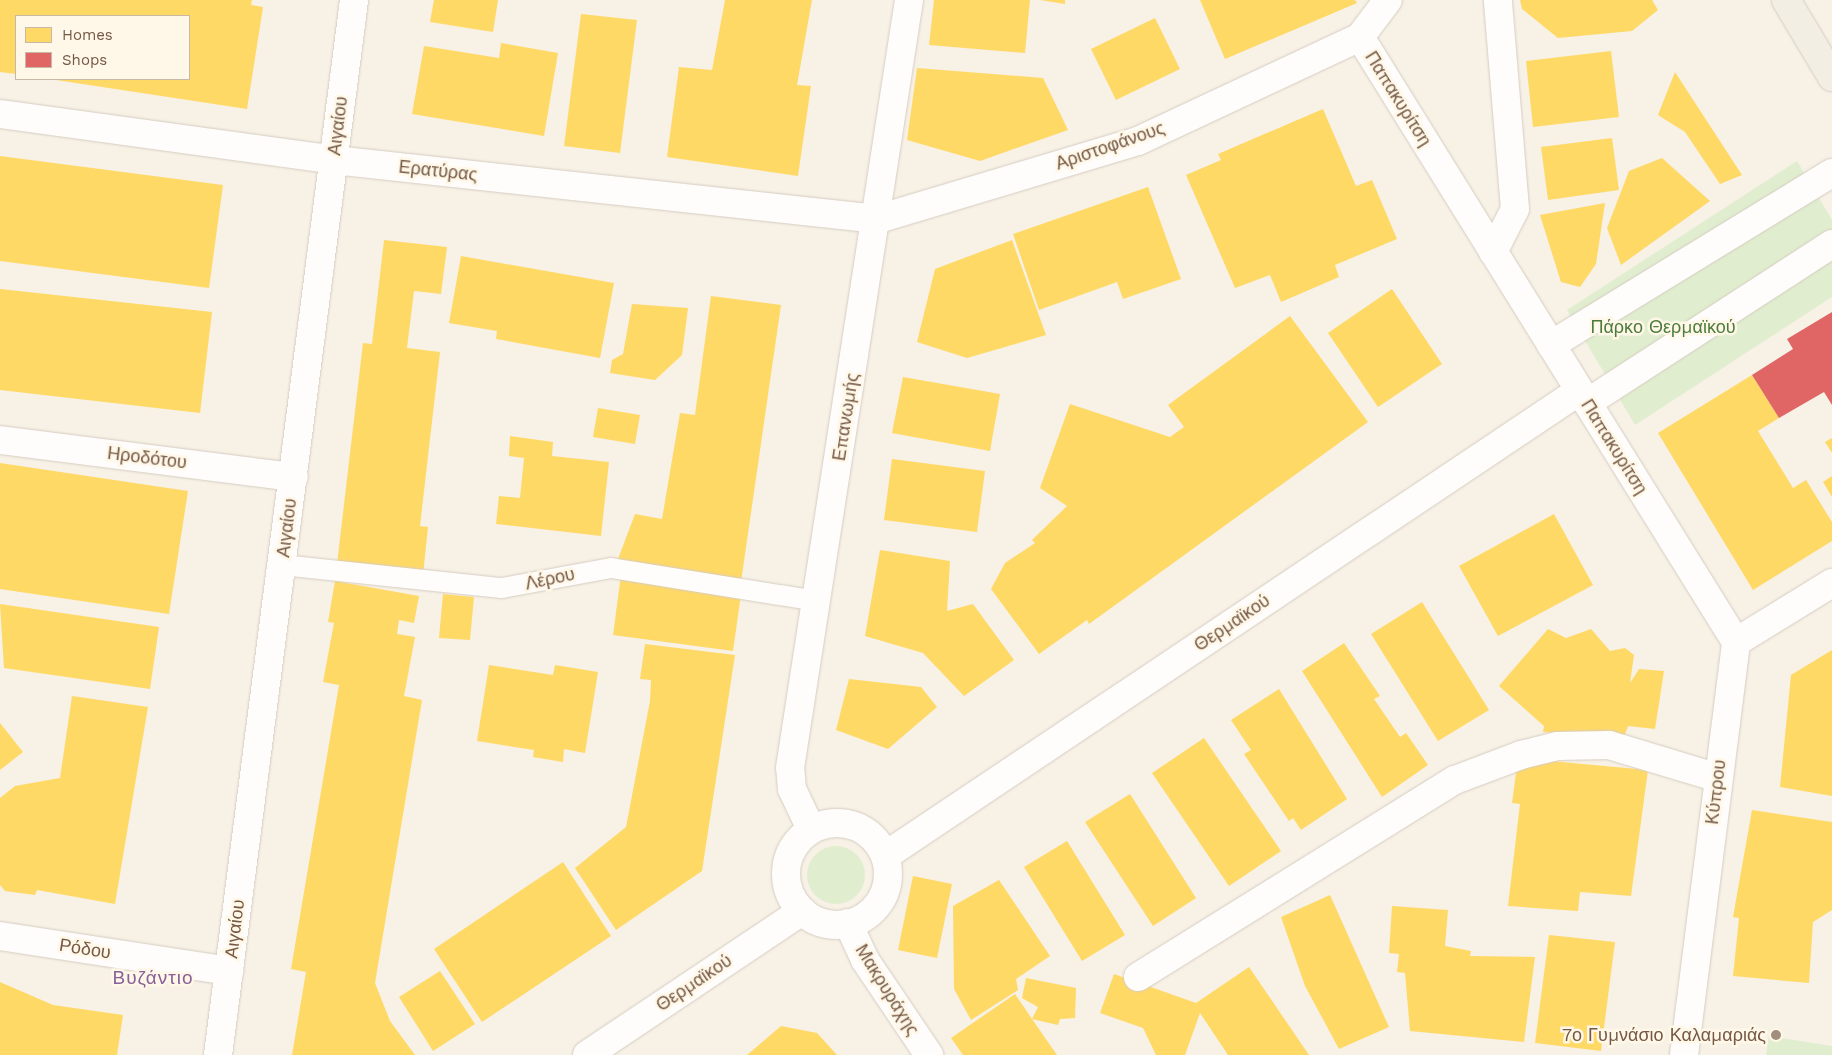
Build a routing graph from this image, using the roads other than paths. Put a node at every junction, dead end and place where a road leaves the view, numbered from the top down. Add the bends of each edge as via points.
1 (354, 0) edge
2 (908, 0) edge
3 (1388, 0) edge
4 (1498, 0) edge
5 (1786, 0) edge
6 (1360, 37) junction
7 (1832, 77) edge
8 (0, 114) edge
9 (334, 160) junction
10 (1832, 174) edge
11 (878, 219) junction
12 (1832, 244) edge
13 (1493, 252) junction
14 (1551, 345) junction
15 (1583, 397) junction
16 (0, 440) edge
17 (294, 477) junction
18 (282, 565) junction
19 (1832, 583) edge
20 (817, 601) junction
21 (1736, 642) junction
22 (1718, 778) junction
23 (811, 829) junction
24 (885, 856) junction
25 (802, 912) junction
26 (848, 924) junction
27 (0, 936) edge
28 (229, 971) junction
29 (1138, 977) dead end
30 (218, 1055) edge
31 (587, 1055) edge
32 (929, 1055) edge
33 (1684, 1055) edge

1 - 9 street, Αιγαίου
2 - 11 street, Επανωμής
3 - 6 street, Παπακυρίτση
4 - 13 street via 1515,209
5 - 7 main road
6 - 11 street, Αριστοφάνους via 1138,141
6 - 13 street, Παπακυρίτση
8 - 9 street, Ερατύρας
9 - 11 street, Ερατύρας
9 - 17 street, Αιγαίου
10 - 14 street
11 - 20 street, Επανωμής
12 - 15 street, Θερμαϊκού
13 - 14 street, Παπακυρίτση
14 - 15 street, Παπακυρίτση
15 - 21 street, Παπακυρίτση
15 - 24 street, Θερμαϊκού
16 - 17 street, Ηροδότου
17 - 18 street, Αιγαίου
18 - 20 lane, Λέρου via 502,588 611,568
18 - 28 street, Αιγαίου
19 - 21 street
20 - 23 street, Επανωμής via 789,777
21 - 22 street, Κύπρου
22 - 29 street via 1609,745 1557,746 1521,755 1455,780
22 - 33 street, Κύπρου
23 - 24 street via 842,822 858,827 871,835
23 - 25 street via 788,856 785,873 788,890
24 - 26 street via 888,877 878,905
25 - 26 street via 822,924
25 - 31 street, Θερμαϊκού
26 - 32 street, Μακρυράχης via 861,954
27 - 28 street, Ρόδου
28 - 30 street, Αιγαίου

